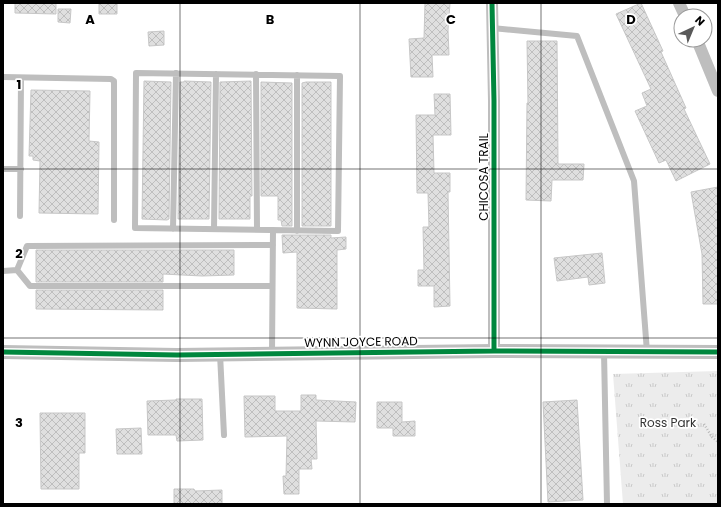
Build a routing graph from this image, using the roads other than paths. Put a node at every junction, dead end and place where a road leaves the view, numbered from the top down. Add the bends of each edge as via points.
1 (492, 3) edge
2 (492, 28) junction
3 (699, 48) edge
4 (176, 73) junction
5 (216, 74) junction
6 (256, 74) junction
7 (297, 75) junction
8 (3, 77) edge
9 (21, 78) junction
10 (718, 91) edge
11 (3, 169) edge
12 (21, 169) junction
13 (20, 216) dead end
14 (114, 220) dead end
15 (173, 229) junction
16 (214, 229) junction
17 (258, 230) junction
18 (273, 230) junction
19 (297, 231) junction
20 (273, 245) junction
21 (17, 270) junction
22 (3, 271) edge
23 (272, 286) junction
24 (494, 351) junction
25 (604, 352) junction
26 (647, 352) junction
27 (718, 352) edge
28 (3, 353) edge
29 (272, 353) junction
30 (220, 354) junction
31 (224, 435) dead end
32 (606, 504) edge

1 - 2 street, CHICOSA TRAIL
2 - 24 street, CHICOSA TRAIL
2 - 26 lane via 577,36 634,181
3 - 10 street
4 - 5 lane
4 - 15 lane
4 - 15 lane via 136,73 135,228
5 - 6 lane
5 - 16 lane
6 - 7 lane
6 - 17 lane
7 - 19 lane
7 - 19 lane via 340,76 338,231
8 - 9 lane
9 - 12 lane
9 - 14 lane via 114,81
11 - 12 lane
12 - 13 lane
15 - 16 lane
16 - 17 lane
17 - 18 lane
18 - 19 lane
18 - 20 lane
20 - 21 lane via 27,246
20 - 23 lane
21 - 22 lane
21 - 23 lane via 30,286
23 - 29 lane
24 - 25 street, WYNN JOYCE ROAD
24 - 29 street, WYNN JOYCE ROAD
25 - 26 street, WYNN JOYCE ROAD
25 - 32 lane
26 - 27 street, WYNN JOYCE ROAD
28 - 30 street, WYNN JOYCE ROAD
29 - 30 street, WYNN JOYCE ROAD
30 - 31 lane

